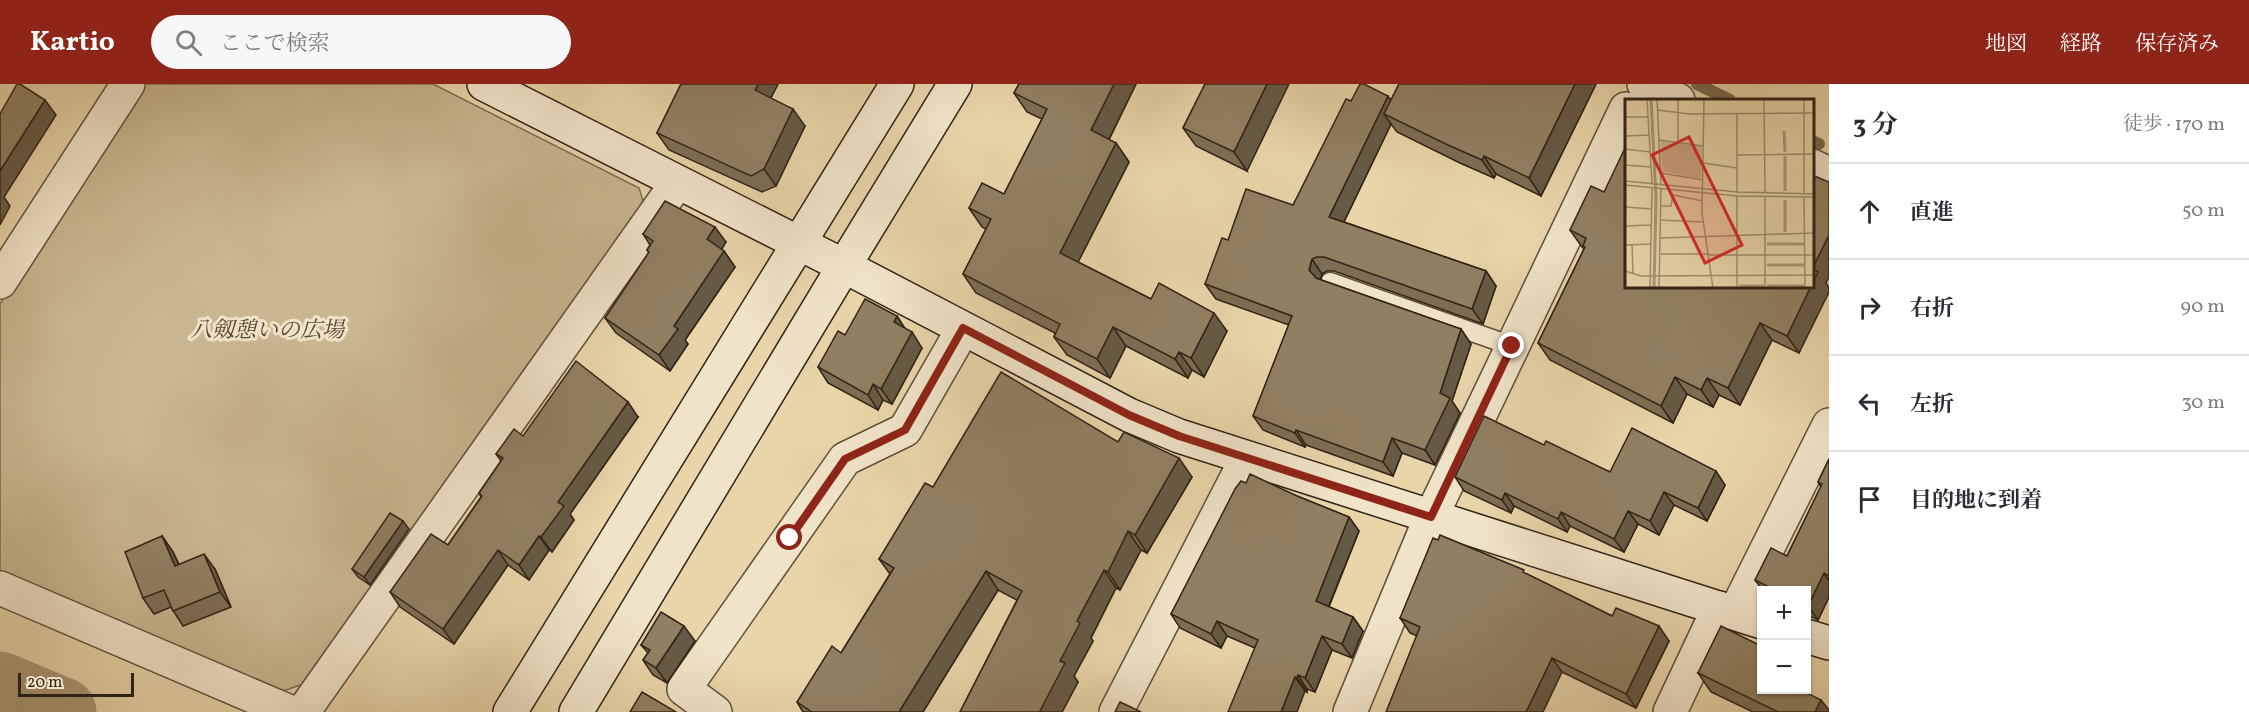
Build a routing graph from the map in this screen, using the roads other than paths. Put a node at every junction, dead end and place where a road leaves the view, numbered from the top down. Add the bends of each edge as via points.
1 (128, 84) edge
2 (484, 84) edge
3 (897, 84) edge
4 (956, 84) edge
5 (1639, 84) edge
6 (1644, 84) edge
7 (1632, 99) edge
8 (1676, 99) edge
9 (1625, 111) edge
10 (1814, 167) edge
11 (1829, 174) edge
12 (677, 183) junction
13 (797, 244) junction
14 (844, 266) junction
15 (2, 276) edge
16 (1329, 282) edge
17 (963, 328) junction
18 (1512, 346) junction
19 (1829, 425) edge
20 (1247, 458) junction
21 (1431, 517) junction
22 (0, 588) edge
23 (1738, 614) edge
24 (1811, 638) edge
25 (1829, 643) edge
26 (290, 712) edge
27 (303, 712) edge
28 (510, 712) edge
29 (576, 712) edge
30 (715, 712) edge
31 (1116, 712) edge
32 (1350, 712) edge
33 (1670, 712) edge

1 - 15 street
2 - 12 street
3 - 13 street
4 - 14 street
5 - 7 street
6 - 8 street
9 - 18 street
10 - 11 street
12 - 13 street
12 - 27 street
13 - 14 street
13 - 28 street
14 - 17 street
14 - 29 street
16 - 18 lane
17 - 20 street via 1129,415
17 - 30 street via 905,430 845,459 684,689
18 - 21 street
19 - 23 street
20 - 21 street
20 - 31 street
21 - 23 street
21 - 32 street
22 - 26 street
23 - 33 street
24 - 25 street

